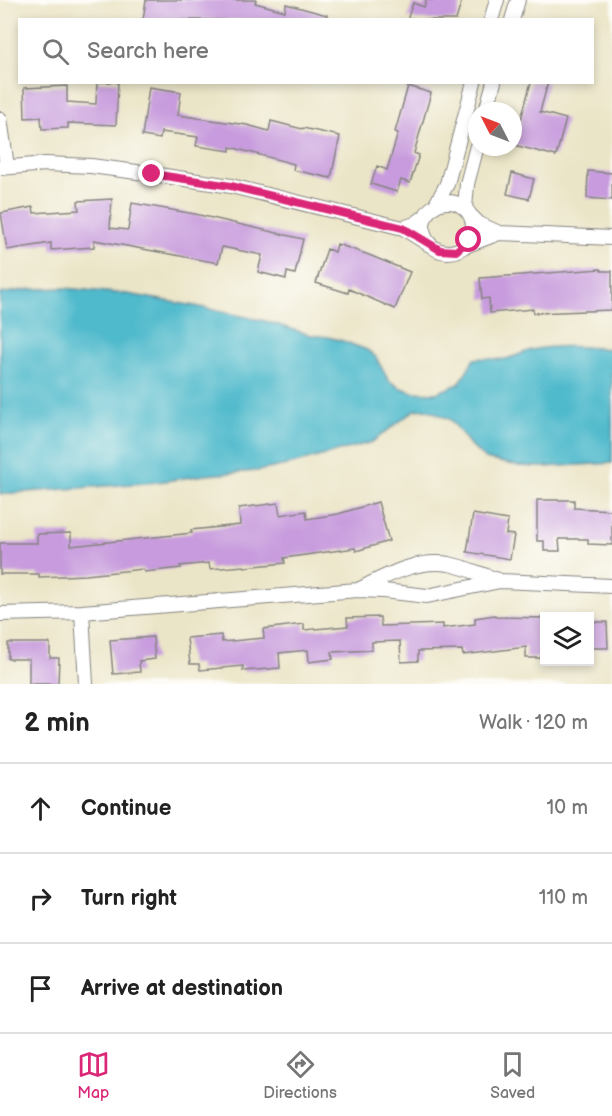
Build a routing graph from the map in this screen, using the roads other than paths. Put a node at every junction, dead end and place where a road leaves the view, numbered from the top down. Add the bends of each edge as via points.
1 (497, 0) edge
2 (518, 0) edge
3 (492, 18) edge
4 (513, 18) edge
5 (473, 84) edge
6 (493, 84) edge
7 (488, 102) edge
8 (0, 120) edge
9 (474, 156) edge
10 (4, 167) edge
11 (430, 211) junction
12 (468, 212) junction
13 (403, 228) junction
14 (499, 233) junction
15 (612, 238) edge
16 (432, 246) junction
17 (463, 247) junction
18 (500, 581) junction
19 (612, 586) edge
20 (358, 590) junction
21 (82, 612) junction
22 (0, 614) edge
23 (86, 684) edge

1 - 3 street
2 - 4 street
5 - 11 street via 447,184
6 - 7 street
8 - 10 street
9 - 12 street via 464,199
10 - 13 street via 91,166 231,186
11 - 12 street via 450,202
11 - 13 street via 415,224
11 - 16 street via 424,232
12 - 14 street via 479,224
12 - 17 street via 473,233
13 - 16 street
14 - 15 street
14 - 17 street
16 - 17 street via 448,252
18 - 19 street
18 - 20 street via 428,596
18 - 20 street via 451,565 420,564
20 - 21 street
21 - 22 street
21 - 23 street

